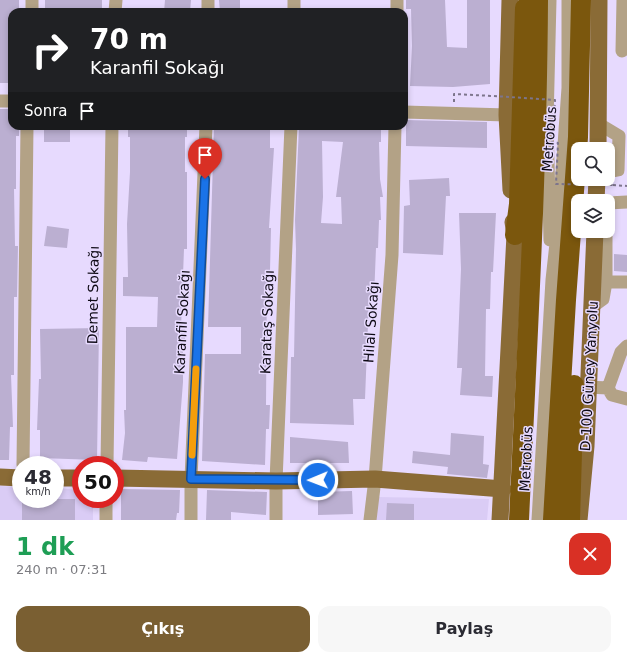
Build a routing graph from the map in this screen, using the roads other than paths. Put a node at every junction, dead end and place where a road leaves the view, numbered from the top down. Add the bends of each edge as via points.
1 (510, 0) edge
2 (525, 0) edge
3 (538, 0) edge
4 (550, 0) edge
5 (568, 0) edge
6 (581, 0) edge
7 (599, 0) edge
8 (623, 0) edge
9 (599, 51) junction
10 (624, 52) edge
11 (408, 112) edge
12 (507, 115) junction
13 (598, 124) junction
14 (27, 130) edge
15 (112, 130) edge
16 (206, 130) edge
17 (291, 130) edge
18 (395, 130) edge
19 (598, 142) edge
20 (615, 171) edge
21 (574, 194) edge
22 (627, 202) edge
23 (615, 203) edge
24 (571, 233) edge
25 (515, 235) junction
26 (573, 238) edge
27 (595, 238) edge
28 (606, 238) edge
29 (552, 280) junction
30 (606, 282) junction
31 (627, 282) edge
32 (592, 307) junction
33 (627, 346) edge
34 (587, 387) junction
35 (608, 388) junction
36 (627, 399) edge
37 (23, 456) edge
38 (107, 456) edge
39 (0, 477) edge
40 (12, 478) edge
41 (124, 478) edge
42 (191, 479) junction
43 (375, 479) junction
44 (276, 481) junction
45 (503, 488) junction
46 (106, 508) edge
47 (106, 520) edge
48 (191, 520) edge
49 (276, 520) edge
50 (370, 520) edge
51 (500, 520) edge
52 (519, 520) edge
53 (538, 520) edge
54 (553, 520) edge
55 (570, 520) edge
56 (579, 520) edge

1 - 12 main road
2 - 25 highway via 519,204
3 - 52 highway via 532,260
4 - 29 street, Metrobüs via 547,122
5 - 29 street, Metrobüs via 568,88
6 - 21 highway via 579,110
7 - 9 main road
8 - 10 street
9 - 10 street
9 - 13 main road
11 - 12 street
12 - 25 main road
13 - 19 main road
13 - 20 street via 619,136 618,170
14 - 37 street
15 - 38 street, Demet Sokağı
16 - 42 street, Karanfil Sokağı
17 - 44 street, Karataş Sokağı
18 - 43 street, Hilal Sokağı via 392,255
22 - 23 street
24 - 54 highway
25 - 45 main road
26 - 55 highway via 574,422
27 - 32 main road, D-100 Güney Yanyolu
28 - 30 street
29 - 53 street, Metrobüs
30 - 31 street
30 - 32 street via 603,299
32 - 34 main road, D-100 Güney Yanyolu
33 - 35 street via 621,352
34 - 35 street
34 - 56 main road, D-100 Güney Yanyolu via 586,446
35 - 36 street via 612,395
39 - 40 main road
41 - 42 main road
42 - 44 main road
42 - 48 street, Karanfil Sokağı
43 - 44 main road
43 - 45 main road
43 - 50 street, Hilal Sokağı
44 - 49 street, Karataş Sokağı
45 - 51 main road
46 - 47 street

